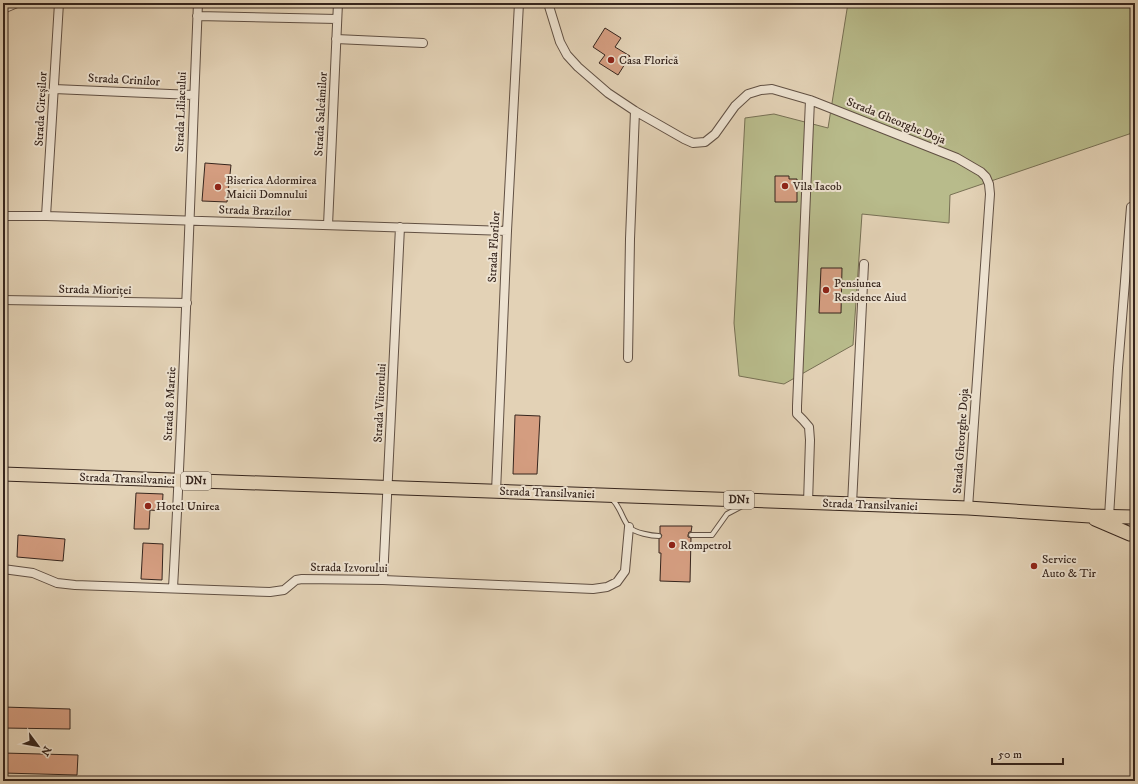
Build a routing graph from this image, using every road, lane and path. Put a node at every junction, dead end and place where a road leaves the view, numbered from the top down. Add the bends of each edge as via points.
1 (17, 3) edge
2 (59, 3) edge
3 (198, 3) edge
4 (338, 3) edge
5 (519, 3) edge
6 (548, 3) edge
7 (3, 9) edge
8 (197, 16) junction
9 (337, 19) junction
10 (336, 39) junction
11 (423, 43) dead end
12 (54, 89) junction
13 (193, 95) junction
14 (810, 100) junction
15 (635, 111) junction
16 (1131, 207) dead end
17 (3, 216) edge
18 (46, 216) junction
19 (190, 221) junction
20 (328, 225) junction
21 (400, 227) junction
22 (507, 231) junction
23 (864, 264) dead end
24 (3, 300) edge
25 (187, 304) junction
26 (628, 358) dead end
27 (3, 474) edge
28 (179, 481) junction
29 (388, 488) junction
30 (496, 492) junction
31 (607, 495) junction
32 (753, 500) junction
33 (808, 502) junction
34 (852, 504) junction
35 (968, 508) junction
36 (1090, 516) junction
37 (1134, 516) edge
38 (1109, 517) junction
39 (629, 527) junction
40 (691, 535) dead end
41 (659, 536) dead end
42 (1133, 537) edge
43 (3, 569) edge
44 (383, 580) junction
45 (173, 588) junction

1 - 7 street
2 - 12 street, Strada Cireșilor
3 - 8 street, Strada Liliacului
4 - 9 street, Strada Salcâmilor
5 - 22 street, Strada Florilor
6 - 15 street, Strada Gheorghe Doja via 560,42 567,55 608,93
8 - 9 street
8 - 13 street, Strada Liliacului
9 - 10 street, Strada Salcâmilor
10 - 11 street
10 - 20 street, Strada Salcâmilor
12 - 13 street, Strada Crinilor
12 - 18 street, Strada Cireșilor
13 - 19 street, Strada Liliacului
14 - 15 street, Strada Gheorghe Doja via 772,89 748,94 735,106 711,138 699,143 684,139
14 - 33 street via 797,406 797,414 809,427
14 - 35 street, Strada Gheorghe Doja via 957,158 981,172 989,184
15 - 26 street
16 - 38 street
17 - 18 street, Strada Brazilor
18 - 19 street, Strada Brazilor
19 - 20 street, Strada Brazilor
19 - 25 street, Strada 8 Martie
20 - 21 street, Strada Brazilor
21 - 22 street, Strada Brazilor
21 - 29 street, Strada Viitorului
22 - 30 street, Strada Florilor
23 - 34 street
24 - 25 street, Strada Mioriței
25 - 28 street, Strada 8 Martie
27 - 28 main road, Strada Transilvaniei / DN1
28 - 29 main road, Strada Transilvaniei / DN1
28 - 45 street, Strada 8 Martie
29 - 30 main road, Strada Transilvaniei / DN1
29 - 44 street, Strada Viitorului
30 - 31 main road, Strada Transilvaniei / DN1
31 - 32 main road, Strada Transilvaniei / DN1
31 - 39 lane via 618,505
32 - 33 main road, Strada Transilvaniei / DN1
32 - 40 lane via 727,514 712,535
33 - 34 main road, Strada Transilvaniei / DN1
34 - 35 main road, Strada Transilvaniei / DN1
35 - 36 main road, Strada Transilvaniei / DN1
36 - 38 main road, Strada Transilvaniei / DN1
36 - 42 main road, Strada Transilvaniei / DN1
37 - 38 main road, Strada Transilvaniei / DN1
37 - 42 main road, Strada Transilvaniei / DN1 via 1129,525
39 - 41 lane via 650,536
39 - 44 street, Strada Izvorului via 625,571 617,582 607,587 593,589
43 - 45 street, Strada Izvorului via 33,573 57,583
44 - 45 street, Strada Izvorului via 302,579 296,580 284,590 270,592

